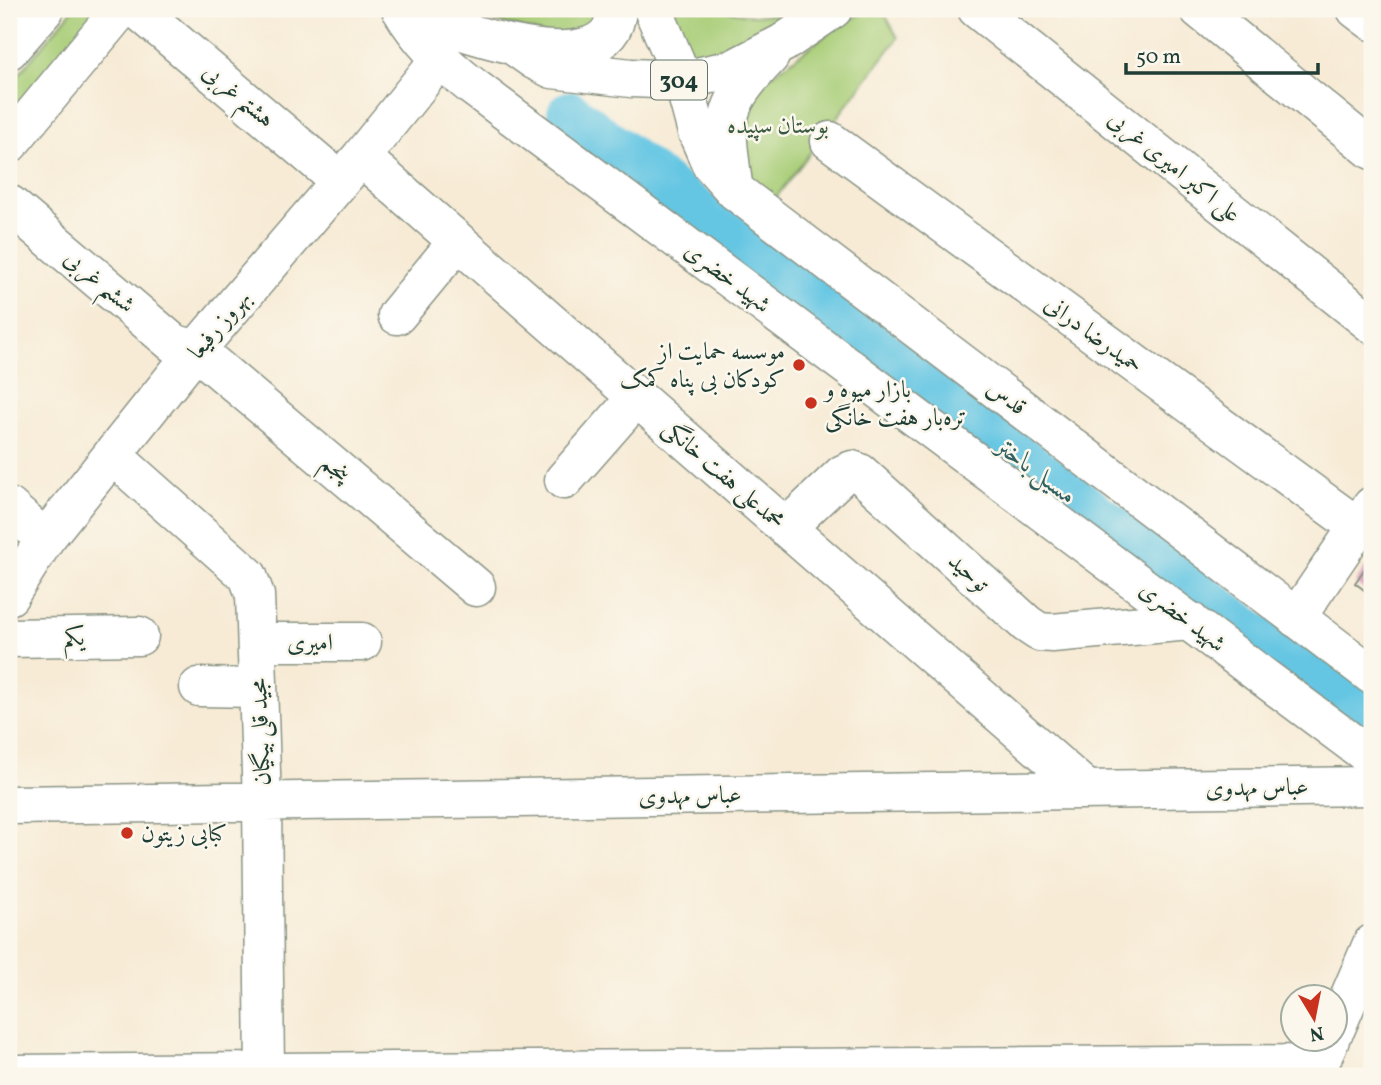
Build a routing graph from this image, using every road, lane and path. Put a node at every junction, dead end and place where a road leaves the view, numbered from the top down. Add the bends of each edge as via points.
1 (45, 9) edge
2 (121, 9) edge
3 (137, 9) edge
4 (401, 9) edge
5 (617, 9) edge
6 (653, 9) edge
7 (833, 9) edge
8 (977, 9) edge
9 (1199, 9) edge
10 (1356, 9) edge
11 (1372, 22) edge
12 (783, 43) junction
13 (514, 46) junction
14 (9, 50) edge
15 (439, 60) junction
16 (684, 80) junction
17 (830, 141) dead end
18 (9, 144) edge
19 (1372, 150) edge
20 (351, 169) junction
21 (734, 190) junction
22 (9, 204) edge
23 (457, 242) junction
24 (397, 315) dead end
25 (1372, 324) edge
26 (196, 350) junction
27 (636, 398) junction
28 (112, 455) junction
29 (564, 480) dead end
30 (9, 507) edge
31 (1365, 517) edge
32 (786, 528) junction
33 (46, 538) junction
34 (476, 587) dead end
35 (9, 596) edge
36 (1296, 618) junction
37 (1190, 621) junction
38 (139, 636) dead end
39 (9, 639) edge
40 (257, 642) junction
41 (362, 642) dead end
42 (1372, 675) edge
43 (199, 687) dead end
44 (258, 688) junction
45 (1372, 758) edge
46 (1372, 786) edge
47 (1087, 790) junction
48 (262, 802) junction
49 (9, 805) edge
50 (1372, 944) edge
51 (1350, 994) edge
52 (1321, 1060) edge
53 (265, 1072) junction
54 (755, 1072) edge
55 (858, 1072) edge
56 (961, 1072) edge
57 (9, 1074) edge
58 (483, 1074) edge
59 (160, 1075) edge

1 - 14 street
2 - 18 street
3 - 20 street, هشتم غربی
4 - 13 street
4 - 15 street, شهید خضری
5 - 13 street via 608,34 583,48
6 - 16 street, قدس
7 - 12 street, 304
8 - 25 street, علی اکبر امیری غربی
9 - 19 street
10 - 11 street
12 - 16 street, 304 via 733,69
12 - 21 street via 732,102 726,133
13 - 16 street, 304 via 552,69
15 - 20 street, بهروز رفیعا
15 - 37 street, شهید خضری
16 - 21 street, قدس via 697,132 711,164
17 - 31 street, حمیدرضا درانی
20 - 23 street, محمدعلی هفت خانگی
20 - 26 street, بهروز رفیعا
21 - 36 street, قدس
22 - 26 street, ششم غربی via 173,343
23 - 24 street
23 - 27 street, محمدعلی هفت خانگی
26 - 28 street, بهروز رفیعا
26 - 34 street, پنجم
27 - 29 street
27 - 32 street, محمدعلی هفت خانگی
28 - 33 street, بهروز رفیعا
28 - 40 street, مجید قلی بیگیان via 248,576 255,595
30 - 33 street
31 - 36 street
32 - 37 street, توحید via 852,470 1039,632
32 - 47 street, محمدعلی هفت خانگی
33 - 35 street, بهروز رفیعا
36 - 42 street, قدس
37 - 45 street, شهید خضری
38 - 39 street, یکم
40 - 41 street, امیری
40 - 44 street, مجید قلی بیگیان
43 - 44 street
44 - 48 street, مجید قلی بیگیان
46 - 47 street, عباس مهدوی
47 - 48 street, عباس مهدوی
48 - 49 street, عباس مهدوی
48 - 53 street, مجید قلی بیگیان
50 - 51 street
52 - 56 street
53 - 58 street
53 - 59 street
54 - 55 street
54 - 58 street
55 - 56 street
57 - 59 street

